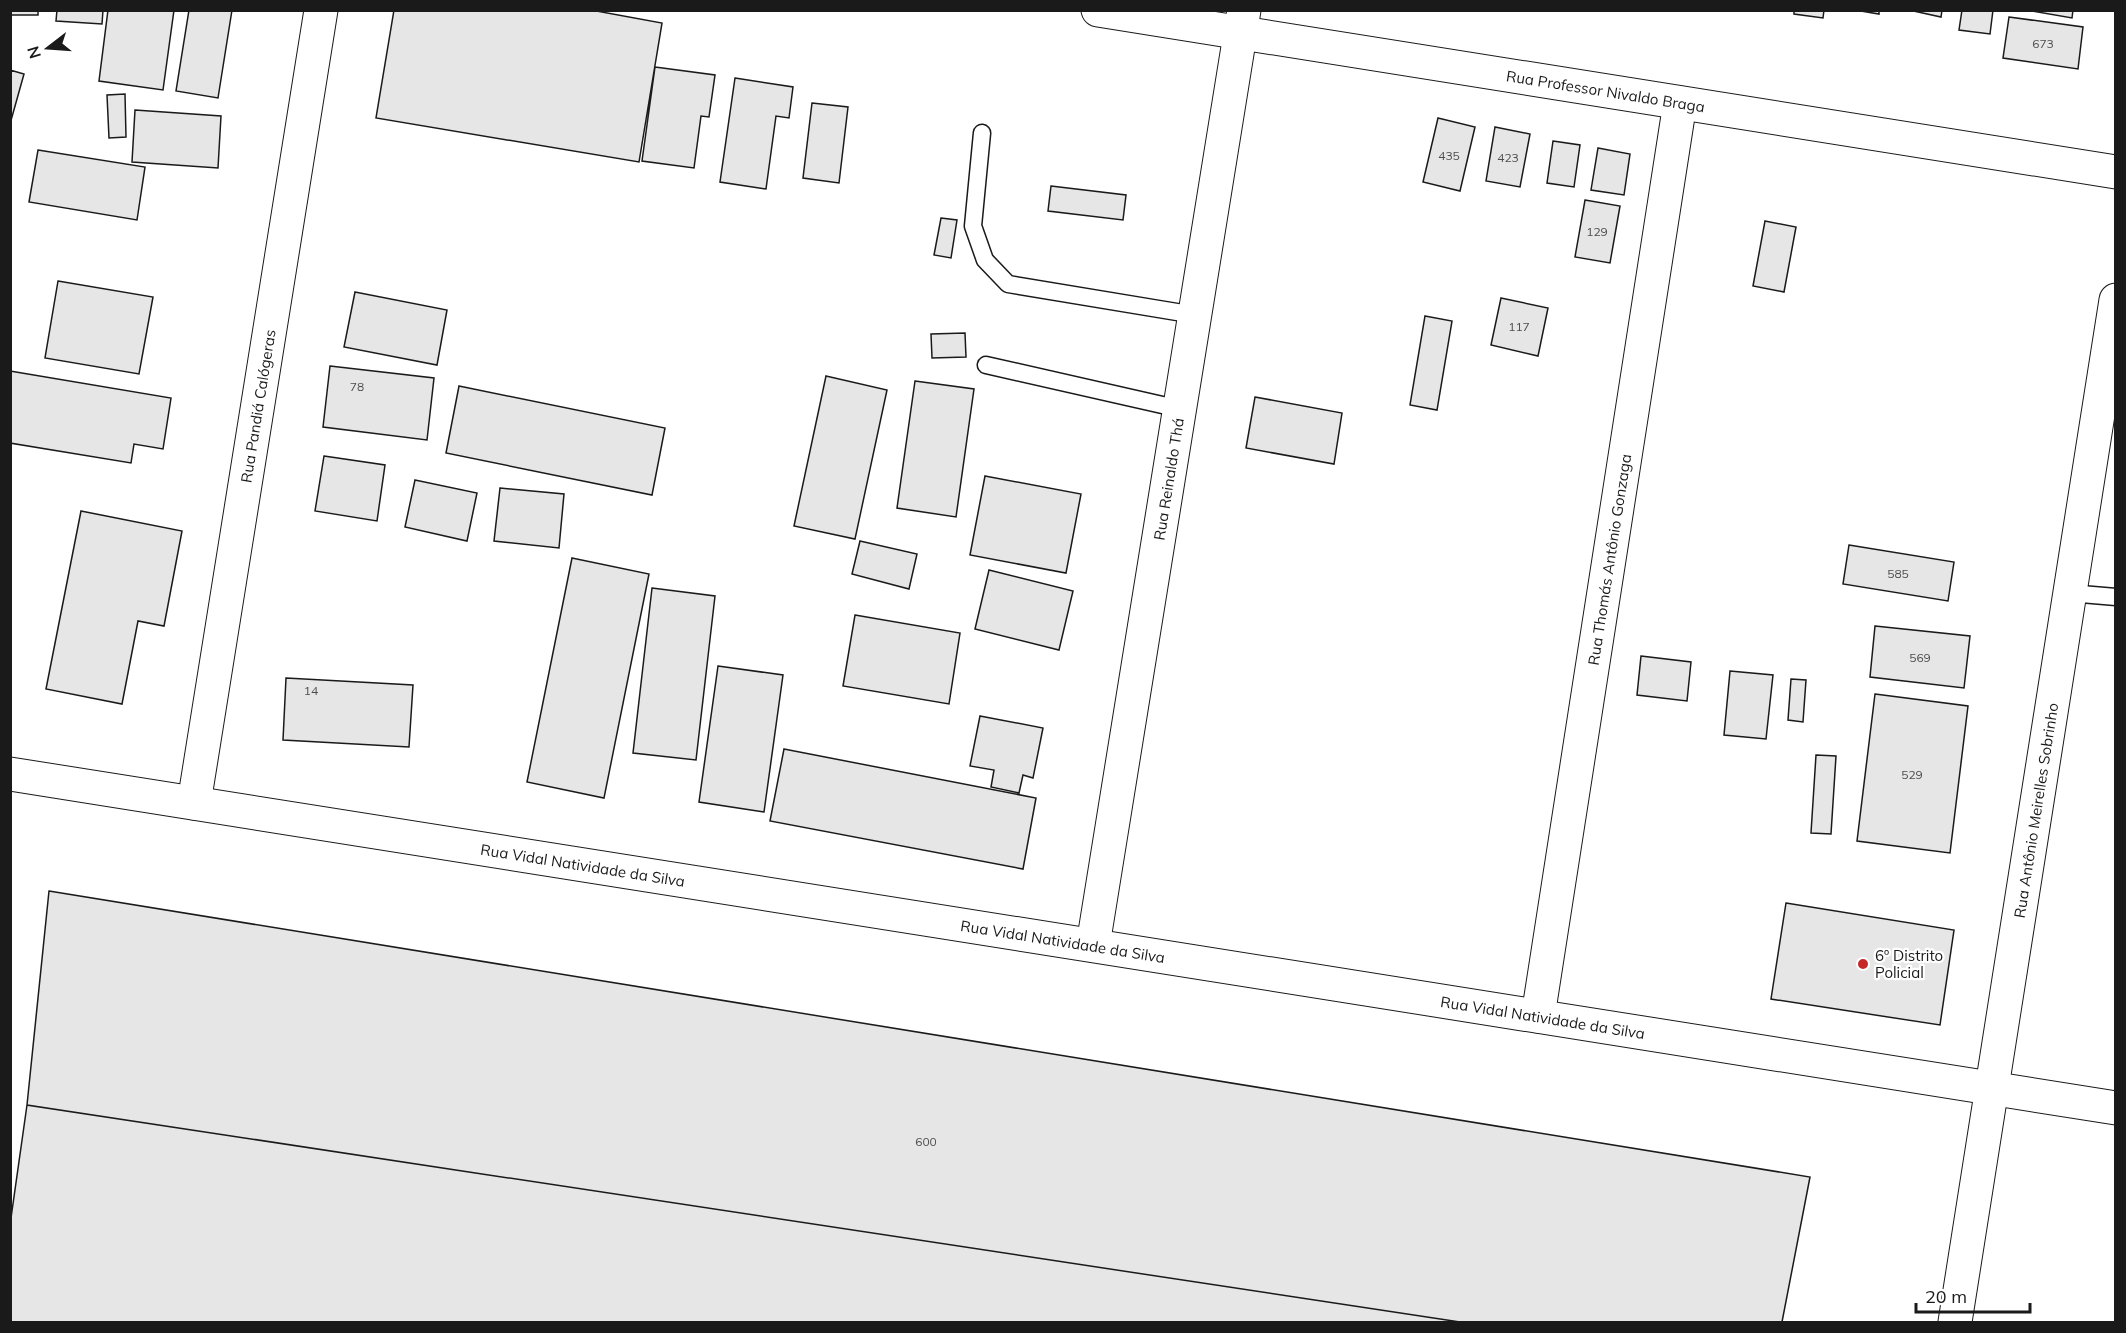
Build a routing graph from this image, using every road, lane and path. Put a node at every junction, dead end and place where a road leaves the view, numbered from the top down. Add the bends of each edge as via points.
1 (321, 10) edge
2 (1098, 10) edge
3 (1242, 22) edge
4 (1680, 103) junction
5 (982, 133) dead end
6 (2115, 172) edge
7 (2115, 300) edge
8 (1195, 315) junction
9 (986, 365) dead end
10 (1180, 409) junction
11 (2069, 593) junction
12 (2115, 597) edge
13 (10, 774) edge
14 (194, 803) junction
15 (1093, 945) junction
16 (1538, 1016) junction
17 (1992, 1088) junction
18 (2115, 1108) edge
19 (1955, 1323) edge

1 - 14 street, Rua Pandiá Calógeras
2 - 3 street, Rua Professor Nivaldo Braga
3 - 4 street, Rua Professor Nivaldo Braga
3 - 8 street, Rua Reinaldo Thá
4 - 6 street, Rua Professor Nivaldo Braga
4 - 16 street, Rua Thomás Antônio Gonzaga
5 - 8 lane via 973,226 985,260 1008,284
7 - 11 street, Rua Antônio Meirelles Sobrinho
8 - 10 street, Rua Reinaldo Thá
9 - 10 lane
10 - 15 street, Rua Reinaldo Thá
11 - 12 lane
11 - 17 street, Rua Antônio Meirelles Sobrinho
13 - 14 street, Rua Vidal Natividade da Silva
14 - 15 street, Rua Vidal Natividade da Silva
15 - 16 street, Rua Vidal Natividade da Silva
16 - 17 street, Rua Vidal Natividade da Silva
17 - 18 street, Rua Vidal Natividade da Silva
17 - 19 street, Rua Antônio Meirelles Sobrinho

